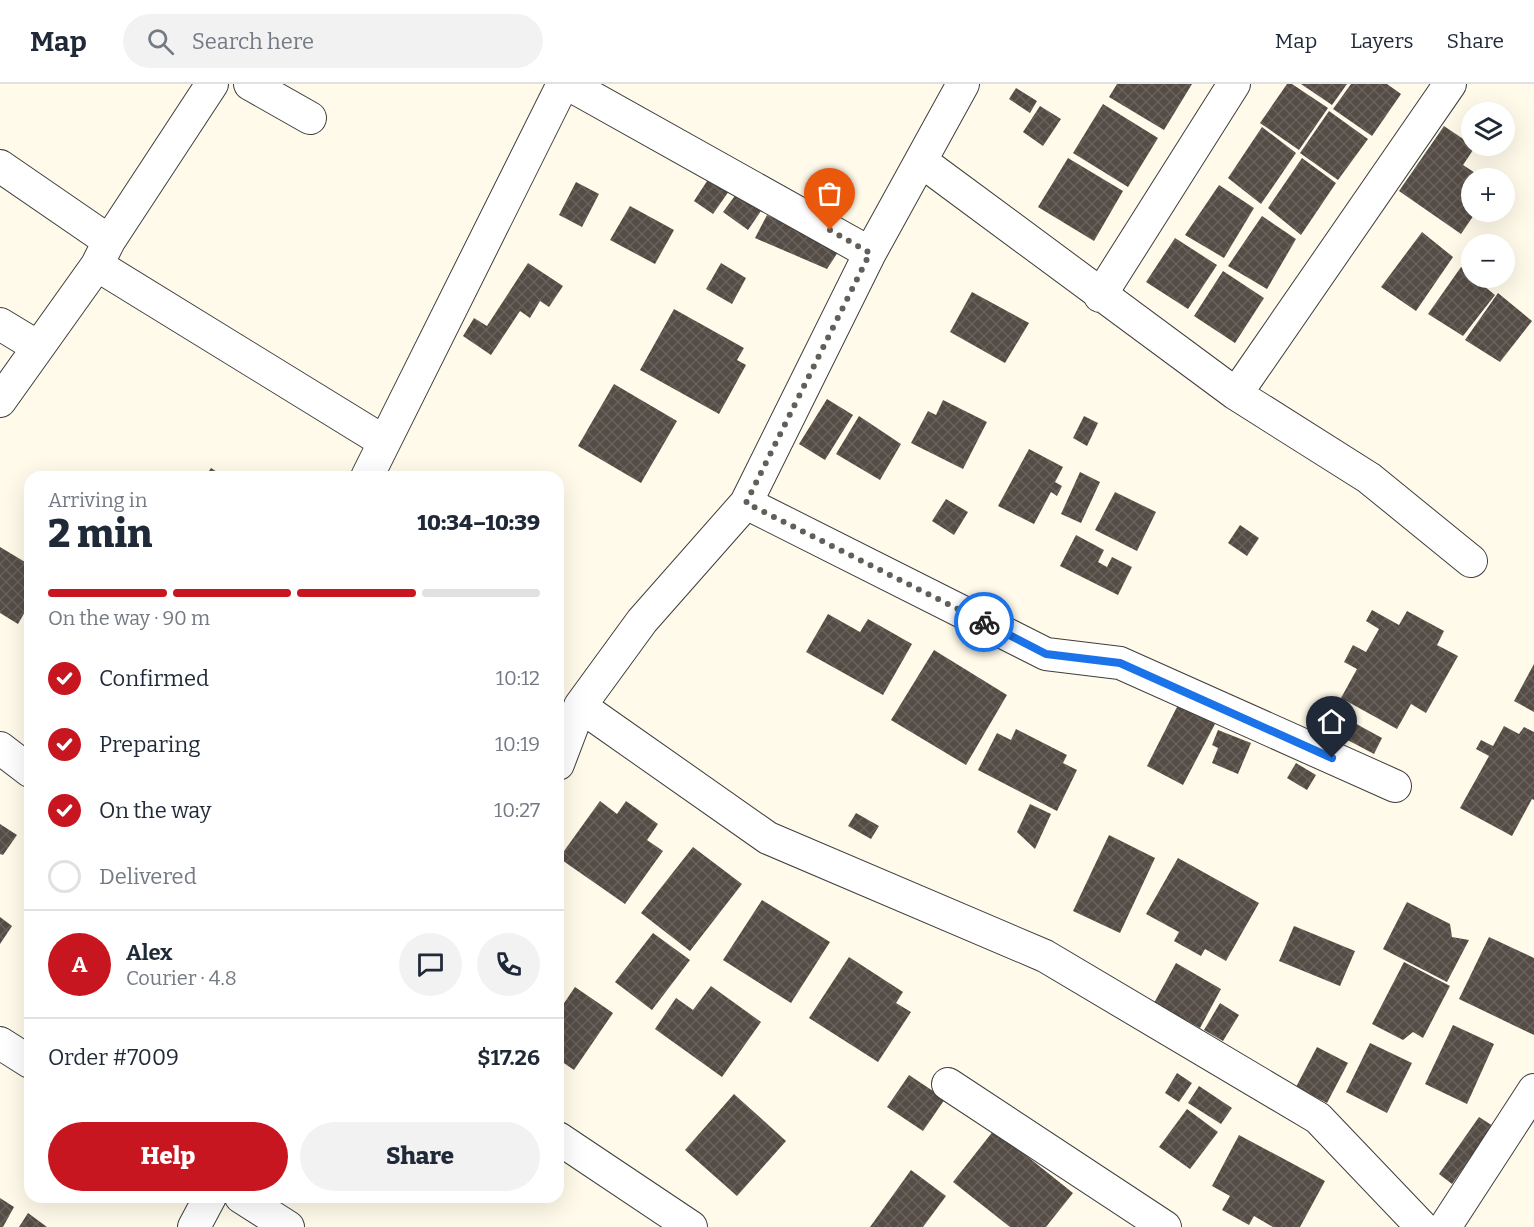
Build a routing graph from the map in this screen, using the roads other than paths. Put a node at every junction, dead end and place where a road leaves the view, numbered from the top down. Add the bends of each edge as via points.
1 (212, 84) edge
2 (250, 84) edge
3 (566, 84) edge
4 (963, 84) edge
5 (1234, 84) edge
6 (1450, 84) edge
7 (310, 118) dead end
8 (921, 161) junction
9 (0, 166) edge
10 (103, 253) junction
11 (870, 253) junction
12 (1100, 296) junction
13 (0, 324) edge
14 (38, 347) junction
15 (1236, 394) junction
16 (0, 401) edge
17 (383, 441) junction
18 (370, 471) edge
19 (746, 503) junction
20 (1471, 561) dead end
21 (580, 706) junction
22 (0, 748) edge
23 (564, 748) edge
24 (24, 766) edge
25 (1395, 786) dead end
26 (0, 1043) edge
27 (24, 1058) edge
28 (948, 1084) dead end
29 (1534, 1090) edge
30 (564, 1142) edge
31 (207, 1203) edge
32 (250, 1203) edge
33 (194, 1227) edge
34 (288, 1227) edge
35 (691, 1227) edge
36 (1165, 1227) edge
37 (1422, 1227) edge
38 (1445, 1227) edge

1 - 10 street
2 - 7 street
3 - 11 street
3 - 17 street
4 - 8 street
5 - 12 street
6 - 15 street
8 - 11 street
8 - 12 street
9 - 10 street
10 - 14 street
10 - 17 street
11 - 19 street
12 - 15 street
13 - 14 street
14 - 16 street
15 - 20 street via 1369,478
17 - 18 street
19 - 21 street via 642,621
19 - 25 street via 1046,654 1120,663
21 - 23 street
21 - 37 street via 768,838 1046,956 1317,1118
22 - 24 street
26 - 27 street
28 - 36 street
29 - 38 street
30 - 35 street
31 - 33 street
32 - 34 street

